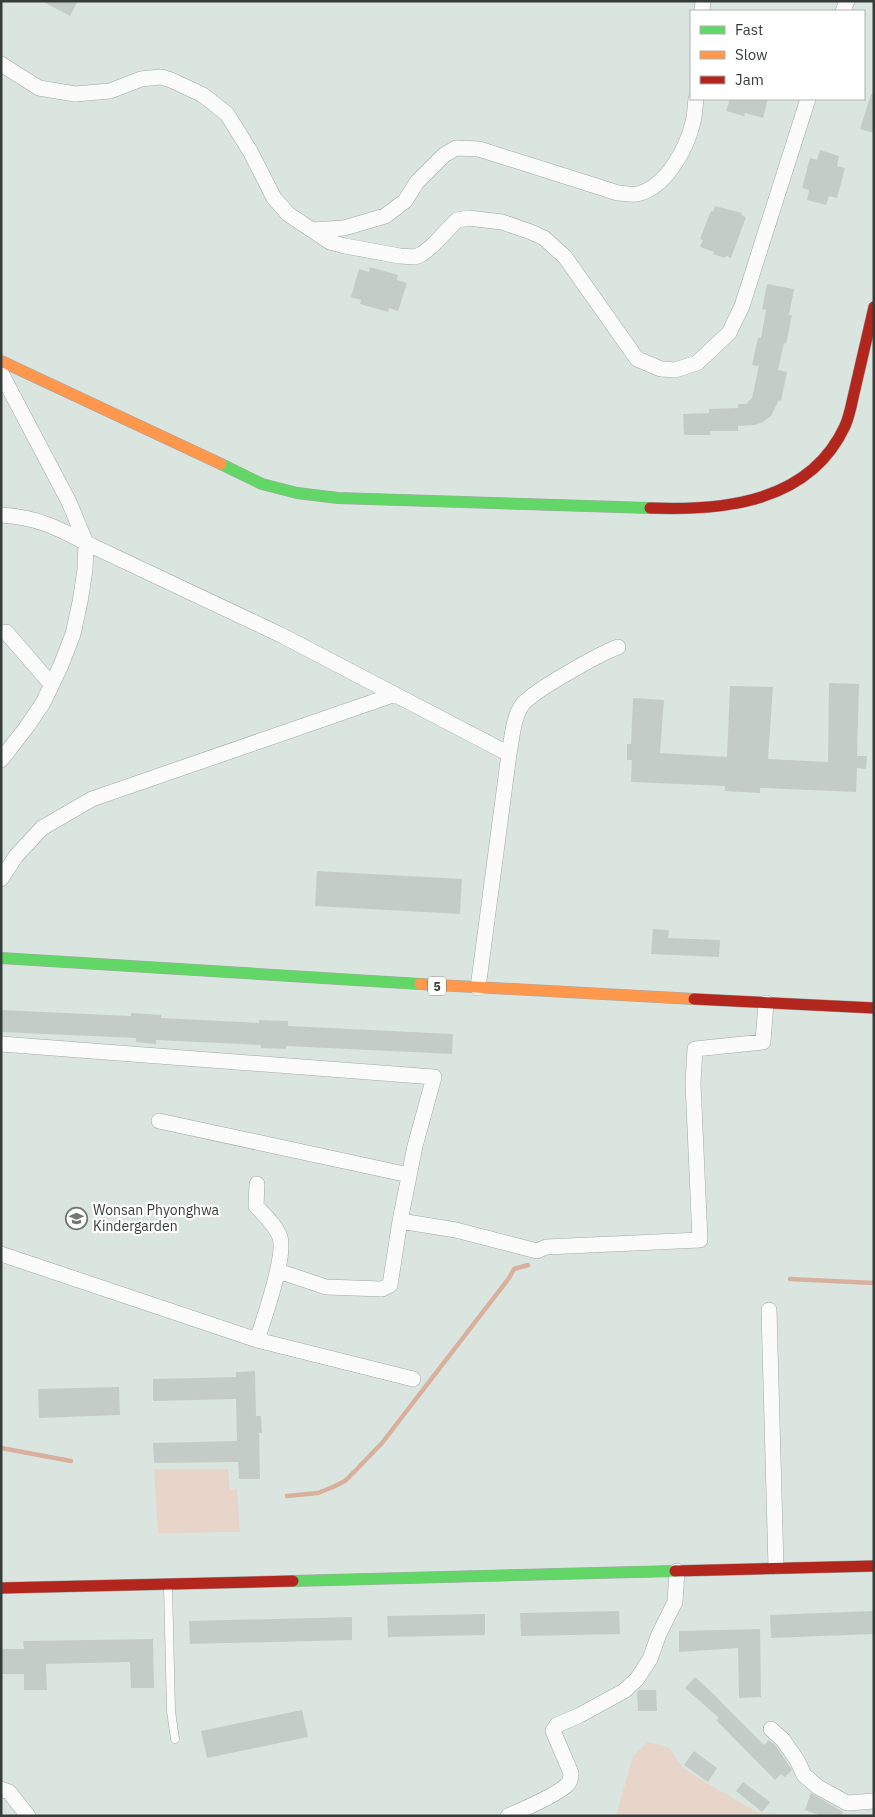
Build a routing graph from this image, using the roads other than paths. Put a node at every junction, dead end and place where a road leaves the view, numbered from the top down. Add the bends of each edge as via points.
1 (1, 64) edge
2 (696, 100) edge
3 (808, 100) edge
4 (312, 230) junction
5 (874, 307) edge
6 (1, 361) edge
7 (1, 374) edge
8 (1, 515) edge
9 (86, 543) junction
10 (6, 632) dead end
11 (618, 647) dead end
12 (51, 684) junction
13 (393, 694) junction
14 (509, 754) junction
15 (1, 760) edge
16 (8, 853) edge
17 (1, 879) edge
18 (1, 958) edge
19 (478, 988) junction
20 (766, 1003) junction
21 (874, 1008) edge
22 (1, 1044) edge
23 (159, 1121) dead end
24 (409, 1175) junction
25 (256, 1184) dead end
26 (400, 1221) junction
27 (1, 1254) edge
28 (278, 1271) junction
29 (769, 1310) dead end
30 (257, 1340) junction
31 (413, 1379) dead end
32 (874, 1566) edge
33 (776, 1567) junction
34 (677, 1571) junction
35 (168, 1584) junction
36 (1, 1588) edge
37 (771, 1729) dead end
38 (175, 1739) dead end
39 (1, 1789) edge
40 (874, 1801) edge
41 (28, 1816) edge
42 (508, 1816) edge

1 - 4 street via 39,88 75,94 110,90 141,79 161,77 203,95 227,114 274,198 288,214
2 - 4 street via 694,120 685,147 666,176 637,194 618,193 479,149 456,148 444,155 417,182 405,201 385,216 344,228
3 - 4 street via 742,306 730,333 697,363 675,370 661,369 637,359 565,257 544,238 531,232 502,222 457,220 432,246 415,257 345,246 330,242
5 - 6 main road via 846,425 829,453 811,472 790,486 761,498 729,505 676,509 338,498 297,493 262,484
7 - 9 street via 69,502
8 - 9 street via 19,516 57,527
9 - 12 street via 84,578 73,634
9 - 13 street via 281,635
10 - 12 street
11 - 14 street via 529,698 517,718
12 - 15 street via 43,703
13 - 14 street
13 - 16 street via 92,799 42,828
14 - 19 street
16 - 17 street
18 - 19 main road, 5
19 - 20 main road, 5
20 - 21 main road, 5
20 - 26 street via 764,1042 695,1049 693,1083 700,1240 546,1247 537,1251 456,1230
22 - 24 street via 434,1077
23 - 24 street
24 - 26 street
25 - 28 street via 256,1206 272,1222 280,1239
26 - 28 street via 390,1285 382,1289 326,1286
27 - 30 street
28 - 30 street
29 - 33 street
30 - 31 street
32 - 33 main road
33 - 34 main road
34 - 35 main road
34 - 42 street via 675,1602 637,1680 624,1691 557,1725 553,1731 571,1773 567,1785
35 - 36 main road
35 - 38 lane via 171,1711
37 - 40 street via 783,1740 804,1775 818,1787 847,1803
39 - 41 street via 9,1792

